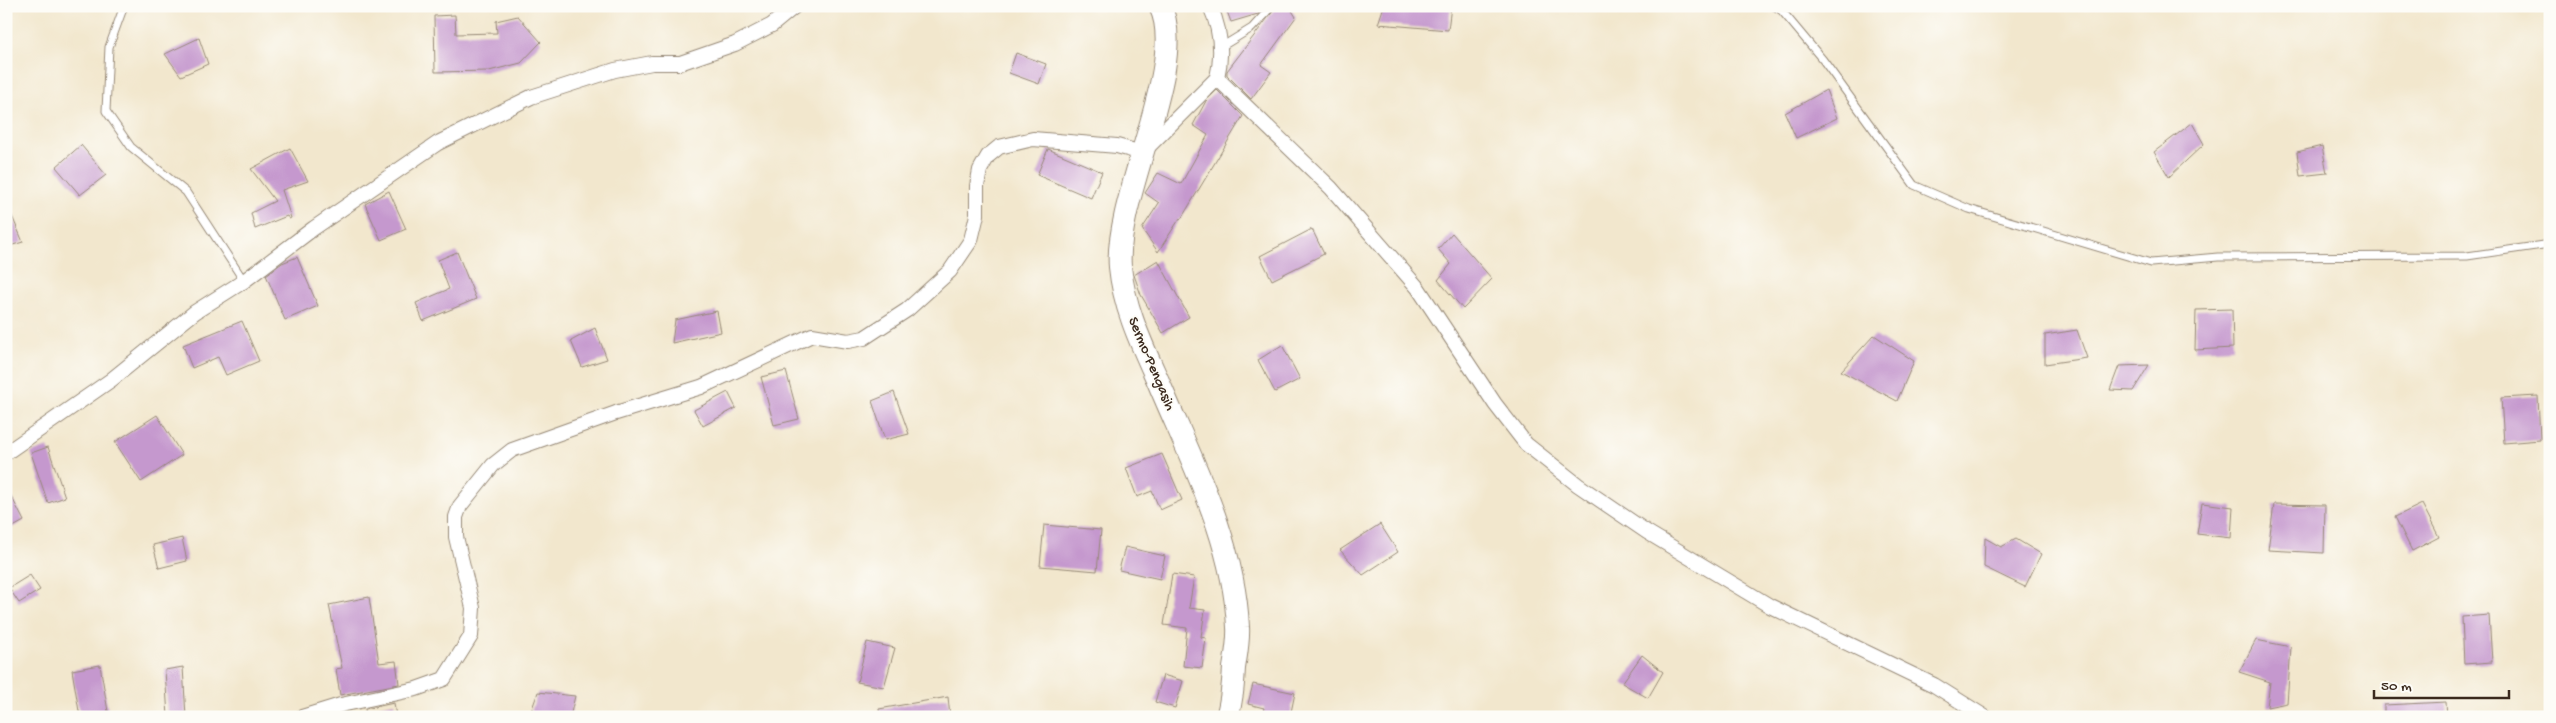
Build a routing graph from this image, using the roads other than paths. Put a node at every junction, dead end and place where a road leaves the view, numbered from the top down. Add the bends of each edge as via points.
1 (124, 6) edge
2 (795, 6) edge
3 (1160, 6) edge
4 (1210, 6) edge
5 (1272, 6) edge
6 (1774, 6) edge
7 (1221, 46) junction
8 (1217, 78) junction
9 (1142, 153) junction
10 (2550, 244) edge
11 (244, 281) junction
12 (6, 453) edge
13 (302, 717) edge
14 (1228, 717) edge
15 (1985, 717) edge

1 - 11 lane via 108,46 106,112 130,147 186,192
2 - 11 street via 772,25 735,44 680,62 615,70 531,97 446,139 314,228
3 - 9 main road, Sermo-Pengasih via 1166,38 1165,66
4 - 7 street
5 - 7 lane via 1252,28
6 - 10 lane via 1782,11 1823,60 1914,185 1969,209 2151,263 2218,257 2467,256
7 - 8 street
8 - 9 street
8 - 15 street via 1331,188 1418,288 1495,404 1526,444 1639,526 1770,606 1934,685
9 - 13 street via 1117,146 1033,139 999,148 988,156 980,170 977,215 971,240 950,271 907,310 864,338 848,341 812,335 701,387 512,450 487,472 456,516 456,537 473,608 470,636 444,679
9 - 14 main road, Sermo-Pengasih via 1123,226 1120,266 1128,307 1212,506 1233,578 1238,628
11 - 12 street via 195,312 111,380

